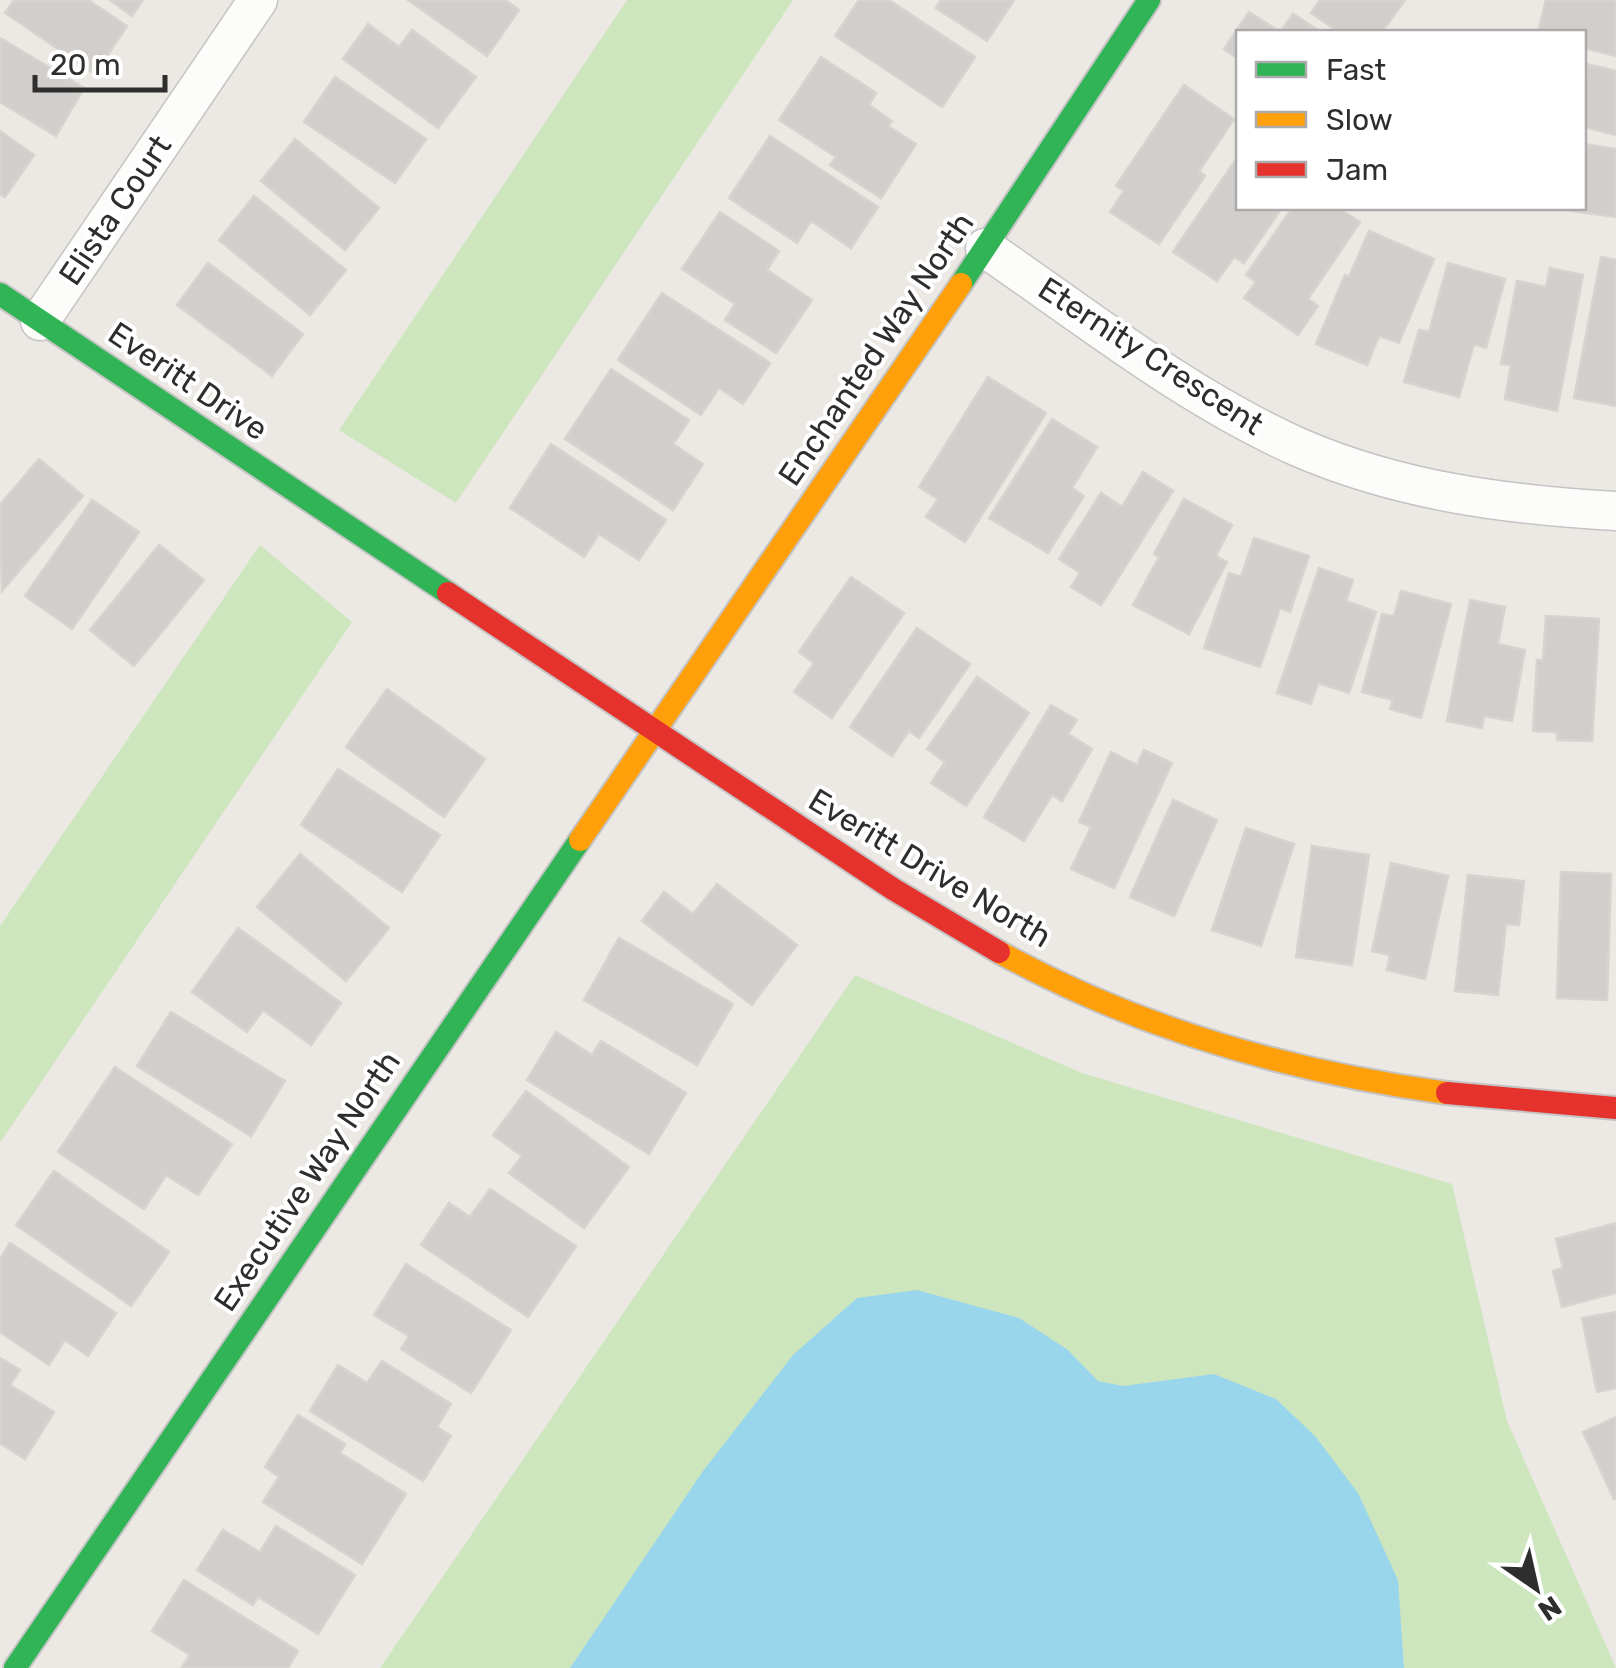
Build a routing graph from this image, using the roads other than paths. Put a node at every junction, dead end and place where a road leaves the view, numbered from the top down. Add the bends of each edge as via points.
1 (258, 0) edge
2 (1149, 0) edge
3 (985, 248) junction
4 (0, 294) edge
5 (40, 321) junction
6 (1616, 511) edge
7 (340, 521) joint
8 (652, 732) junction
9 (1616, 1108) edge
10 (15, 1668) edge

1 - 5 street, Elista Court
2 - 3 street, Enchanted Way North
3 - 6 street, Eternity Crescent via 1221,408 1301,448 1452,493
3 - 8 street, Enchanted Way North
4 - 5 street, Everitt Drive
5 - 7 street, Everitt Drive
7 - 8 street, Everitt Drive North
8 - 9 street, Everitt Drive North via 951,926 1102,1002 1238,1050 1370,1083
8 - 10 street, Executive Way North

